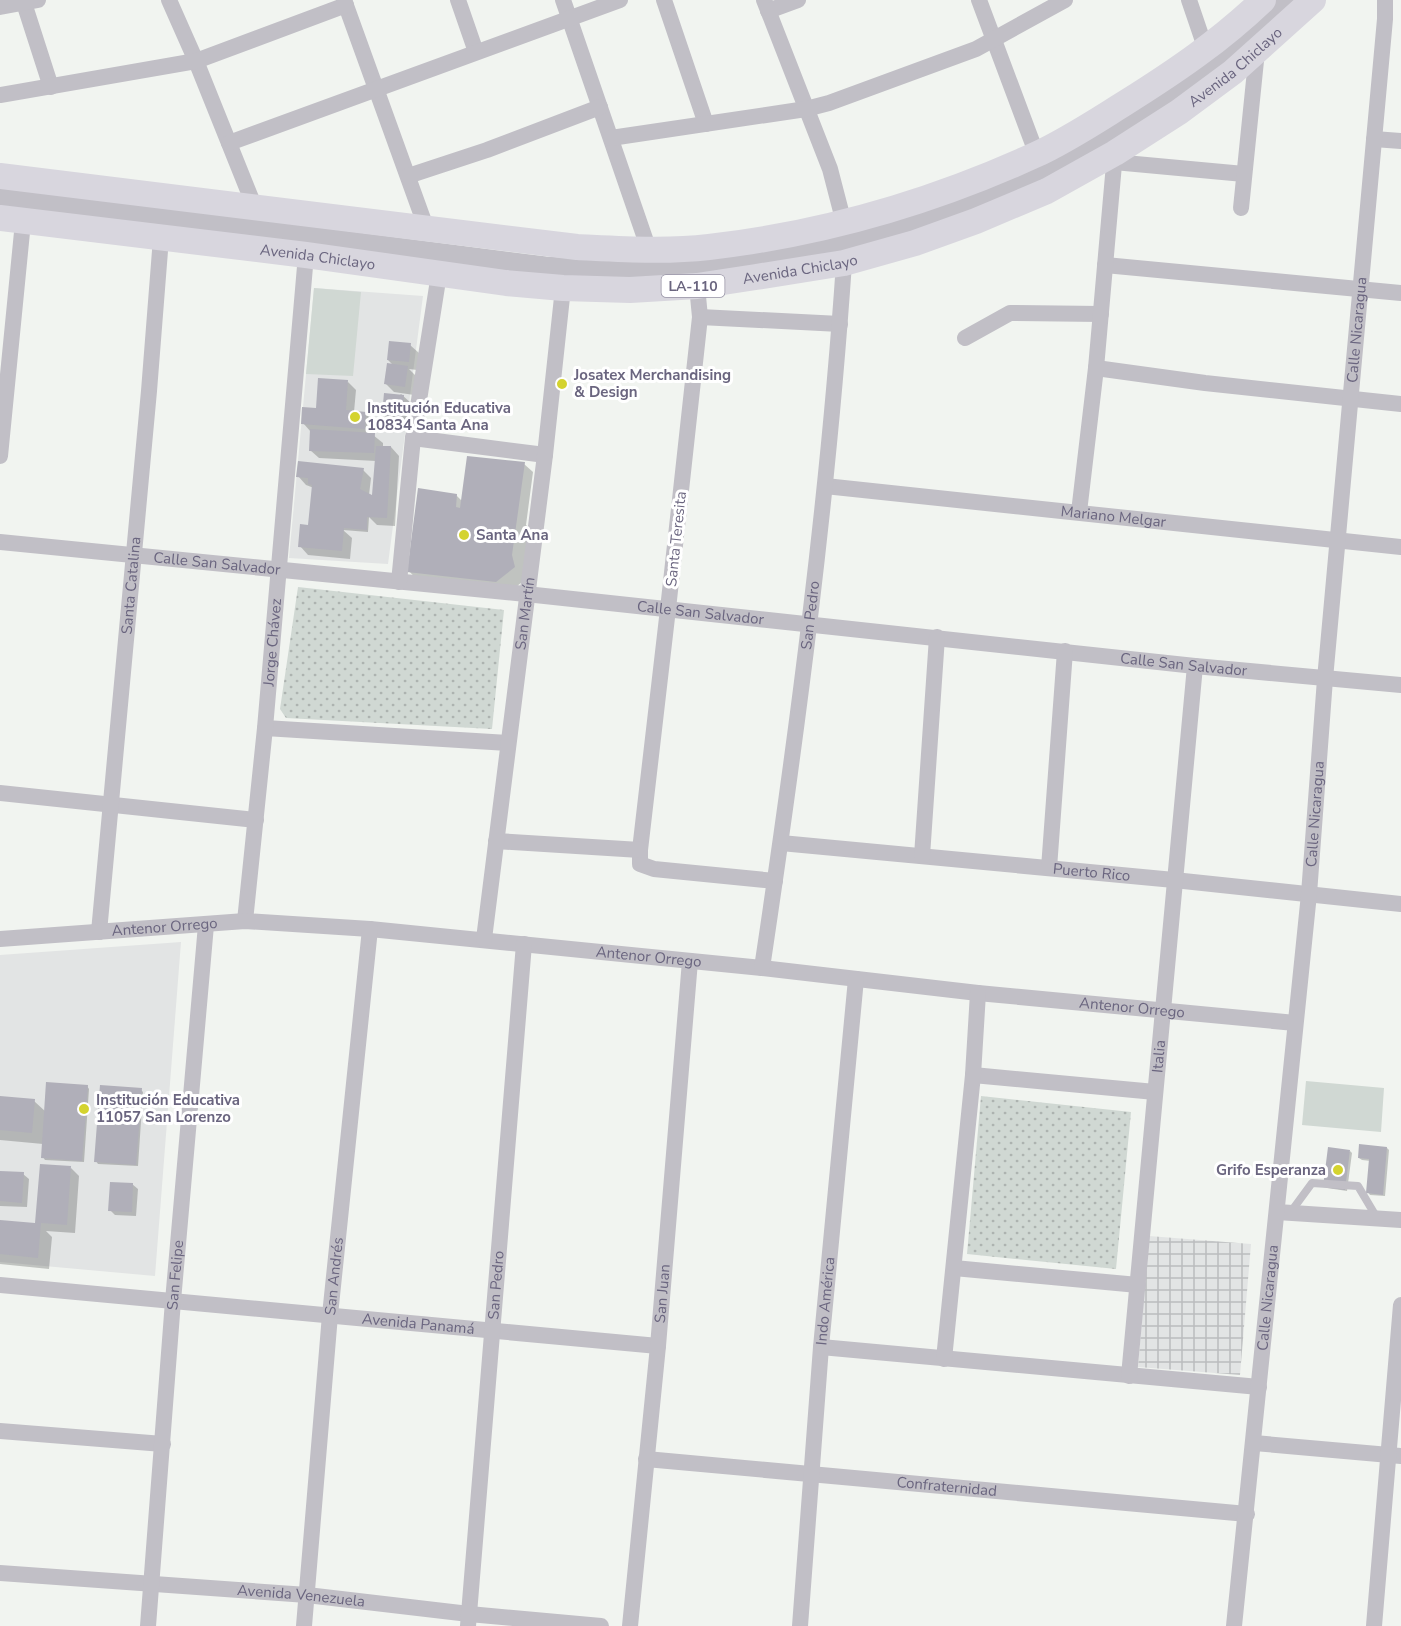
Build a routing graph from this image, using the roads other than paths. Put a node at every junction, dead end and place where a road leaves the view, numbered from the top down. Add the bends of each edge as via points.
1 (169, 0) edge
2 (458, 0) edge
3 (563, 0) edge
4 (620, 0) edge
5 (664, 0) edge
6 (798, 0) edge
7 (979, 0) edge
8 (1065, 0) edge
9 (1189, 0) edge
10 (1263, 0) edge
11 (1288, 0) edge
12 (1313, 0) edge
13 (1385, 0) edge
14 (31, 1) edge
15 (345, 3) edge
16 (766, 5) edge
17 (0, 7) edge
18 (570, 18) junction
19 (994, 41) junction
20 (1206, 50) junction
21 (1257, 51) junction
22 (476, 52) junction
23 (196, 61) junction
24 (51, 87) junction
25 (377, 89) junction
26 (0, 95) edge
27 (600, 107) junction
28 (806, 109) junction
29 (706, 124) junction
30 (610, 138) junction
31 (1374, 139) junction
32 (1401, 141) edge
33 (229, 142) junction
34 (1037, 155) junction
35 (1115, 158) junction
36 (1244, 174) junction
37 (0, 176) edge
38 (408, 176) junction
39 (0, 197) edge
40 (255, 208) junction
41 (1241, 208) dead end
42 (12, 220) edge
43 (843, 223) junction
44 (427, 230) junction
45 (161, 238) junction
46 (650, 250) junction
47 (306, 255) junction
48 (844, 263) junction
49 (1105, 265) junction
50 (439, 274) junction
51 (697, 286) junction
52 (563, 288) junction
53 (1360, 289) junction
54 (1401, 293) edge
55 (1101, 314) junction
56 (700, 317) junction
57 (840, 324) junction
58 (965, 338) dead end
59 (1096, 368) junction
60 (1350, 398) junction
61 (1401, 404) edge
62 (413, 438) junction
63 (545, 455) junction
64 (0, 456) edge
65 (825, 486) junction
66 (1079, 512) junction
67 (1338, 540) junction
68 (0, 542) edge
69 (1401, 547) edge
70 (133, 555) junction
71 (278, 570) junction
72 (399, 582) junction
73 (526, 594) junction
74 (668, 609) junction
75 (809, 624) junction
76 (937, 638) junction
77 (1065, 651) junction
78 (1195, 666) junction
79 (1325, 679) junction
80 (1401, 685) edge
81 (265, 728) junction
82 (508, 743) junction
83 (0, 793) edge
84 (111, 805) junction
85 (255, 820) junction
86 (496, 841) junction
87 (781, 843) junction
88 (922, 856) junction
89 (640, 857) junction
90 (1049, 868) junction
91 (1174, 879) junction
92 (775, 881) junction
93 (1309, 894) junction
94 (1401, 904) edge
95 (245, 921) junction
96 (206, 925) junction
97 (370, 929) junction
98 (99, 932) junction
99 (0, 939) edge
100 (484, 939) junction
101 (524, 944) junction
102 (690, 961) junction
103 (762, 968) junction
104 (856, 979) junction
105 (978, 993) junction
106 (1162, 1010) junction
107 (1295, 1023) junction
108 (973, 1075) junction
109 (1155, 1092) junction
110 (1284, 1213) junction
111 (1378, 1219) junction
112 (1401, 1220) edge
113 (954, 1268) junction
114 (0, 1285) edge
115 (1138, 1285) junction
116 (173, 1301) junction
117 (1401, 1305) edge
118 (330, 1315) junction
119 (493, 1330) junction
120 (658, 1346) junction
121 (821, 1347) junction
122 (944, 1359) junction
123 (1129, 1376) junction
124 (1259, 1387) junction
125 (0, 1431) edge
126 (1254, 1443) junction
127 (164, 1444) junction
128 (1395, 1455) edge
129 (646, 1460) junction
130 (812, 1474) junction
131 (1246, 1514) junction
132 (0, 1573) edge
133 (153, 1584) junction
134 (307, 1595) junction
135 (468, 1620) edge
136 (148, 1626) edge
137 (304, 1626) edge
138 (601, 1626) edge
139 (630, 1626) edge
140 (800, 1626) edge
141 (1234, 1626) edge
142 (1374, 1626) edge

1 - 23 street
2 - 22 street
3 - 18 street
4 - 18 street
5 - 29 street
6 - 16 street
7 - 19 street
8 - 19 street
9 - 20 street
10 - 20 main road, Avenida Chiclayo
11 - 39 street, Avenida Chiclayo via 1200,76 1066,159 951,209 891,229 727,264 639,270 545,267
12 - 21 main road, Avenida Chiclayo / LA-110
13 - 31 street, Calle Nicaragua
14 - 17 street
14 - 24 street
15 - 23 street
15 - 25 street
16 - 28 street
18 - 22 street
18 - 27 street
19 - 28 street via 895,80
19 - 34 street
20 - 34 main road, Avenida Chiclayo
21 - 35 main road, Avenida Chiclayo / LA-110
21 - 36 street
22 - 25 street
23 - 24 street
23 - 33 street
24 - 26 street
25 - 33 street
25 - 38 street
27 - 30 street
27 - 38 street
28 - 29 street
28 - 43 street via 830,169
29 - 30 street
30 - 46 street
31 - 32 street
31 - 53 street, Calle Nicaragua
33 - 40 street
34 - 43 main road, Avenida Chiclayo via 900,207
35 - 36 street
35 - 48 main road, Avenida Chiclayo / LA-110 via 976,221
35 - 49 street
36 - 41 street
37 - 40 main road, Avenida Chiclayo
38 - 44 street
40 - 44 main road, Avenida Chiclayo
42 - 45 main road, Avenida Chiclayo / LA-110
42 - 64 street
43 - 46 main road, Avenida Chiclayo via 707,247
44 - 46 main road, Avenida Chiclayo via 577,248
45 - 47 main road, Avenida Chiclayo / LA-110
45 - 70 street, Santa Catalina
47 - 50 main road, Avenida Chiclayo / LA-110
47 - 71 street, Jorge Chávez
48 - 51 main road, Avenida Chiclayo / LA-110
48 - 57 street, San Pedro
49 - 53 street
49 - 55 street
50 - 52 main road, Avenida Chiclayo / LA-110
50 - 62 street
51 - 52 main road, Avenida Chiclayo / LA-110
51 - 56 street, Santa Teresita
52 - 63 street, San Martín
53 - 54 street
53 - 60 street, Calle Nicaragua
55 - 58 street via 1010,313
55 - 59 street
56 - 57 street
56 - 74 street, Santa Teresita
57 - 65 street, San Pedro
59 - 60 street
59 - 66 street
60 - 61 street
60 - 67 street, Calle Nicaragua
62 - 63 street
62 - 72 street
63 - 73 street, San Martín
65 - 66 street, Mariano Melgar
65 - 75 street, San Pedro
66 - 67 street, Mariano Melgar
67 - 69 street, Mariano Melgar
67 - 79 street, Calle Nicaragua
68 - 70 street, Calle San Salvador
70 - 71 street, Calle San Salvador
70 - 84 street, Santa Catalina
71 - 72 street, Calle San Salvador
71 - 81 street, Jorge Chávez
72 - 73 street, Calle San Salvador
73 - 74 street, Calle San Salvador
73 - 82 street, San Martín
74 - 75 street, Calle San Salvador
74 - 89 street, Santa Teresita
75 - 76 street, Calle San Salvador
75 - 87 street, San Pedro
76 - 77 street, Calle San Salvador
76 - 88 street
77 - 78 street, Calle San Salvador
77 - 90 street
78 - 79 street, Calle San Salvador
78 - 91 street, Italia
79 - 80 street, Calle San Salvador
79 - 93 street, Calle Nicaragua
81 - 82 street
81 - 85 street, Jorge Chávez
82 - 86 street, San Martín
83 - 84 street
84 - 85 street
84 - 98 street, Santa Catalina
85 - 95 street, Jorge Chávez
86 - 89 street
86 - 100 street, San Martín
87 - 88 street, Puerto Rico
87 - 92 street, San Pedro
88 - 90 street, Puerto Rico
89 - 92 street via 654,869
90 - 91 street, Puerto Rico
91 - 93 street, Puerto Rico
91 - 106 street, Italia
92 - 103 street, San Pedro
93 - 94 street, Puerto Rico
93 - 107 street, Calle Nicaragua
95 - 96 street, Antenor Orrego
95 - 97 street, Antenor Orrego
96 - 98 street, Antenor Orrego
96 - 116 street, San Felipe
97 - 100 street, Antenor Orrego
97 - 118 street, San Andrés
98 - 99 street, Antenor Orrego
100 - 101 street, Antenor Orrego
101 - 102 street, Antenor Orrego
101 - 119 street, San Pedro
102 - 103 street, Antenor Orrego
102 - 120 street, San Juan
103 - 104 street, Antenor Orrego
104 - 105 street, Antenor Orrego
104 - 121 street, Indo América
105 - 106 street, Antenor Orrego
105 - 108 street
106 - 107 street, Antenor Orrego
106 - 109 street, Italia
107 - 110 street, Calle Nicaragua
108 - 109 street
108 - 113 street
109 - 115 street, Italia
110 - 111 street
110 - 111 lane via 1312,1184 1358,1186
110 - 124 street, Calle Nicaragua
111 - 112 street
113 - 115 street
113 - 122 street
114 - 116 street, Avenida Panamá
115 - 123 street, Italia
116 - 118 street, Avenida Panamá
116 - 127 street, San Felipe
117 - 128 street
118 - 119 street, Avenida Panamá
118 - 134 street, San Andrés
119 - 120 street, Avenida Panamá
119 - 135 street, San Pedro
120 - 129 street, San Juan
121 - 122 street
121 - 130 street, Indo América
122 - 123 street
123 - 124 street
124 - 126 street, Calle Nicaragua
125 - 127 street
126 - 128 street
126 - 131 street, Calle Nicaragua
127 - 133 street, San Felipe
128 - 142 street
129 - 130 street, Confraternidad
129 - 139 street, San Juan
130 - 131 street, Confraternidad
130 - 140 street, Indo América
131 - 141 street, Calle Nicaragua
132 - 133 street, Avenida Venezuela
133 - 134 street, Avenida Venezuela
133 - 136 street, San Felipe
134 - 135 street, Avenida Venezuela
134 - 137 street, San Andrés
135 - 138 street, Avenida Venezuela

